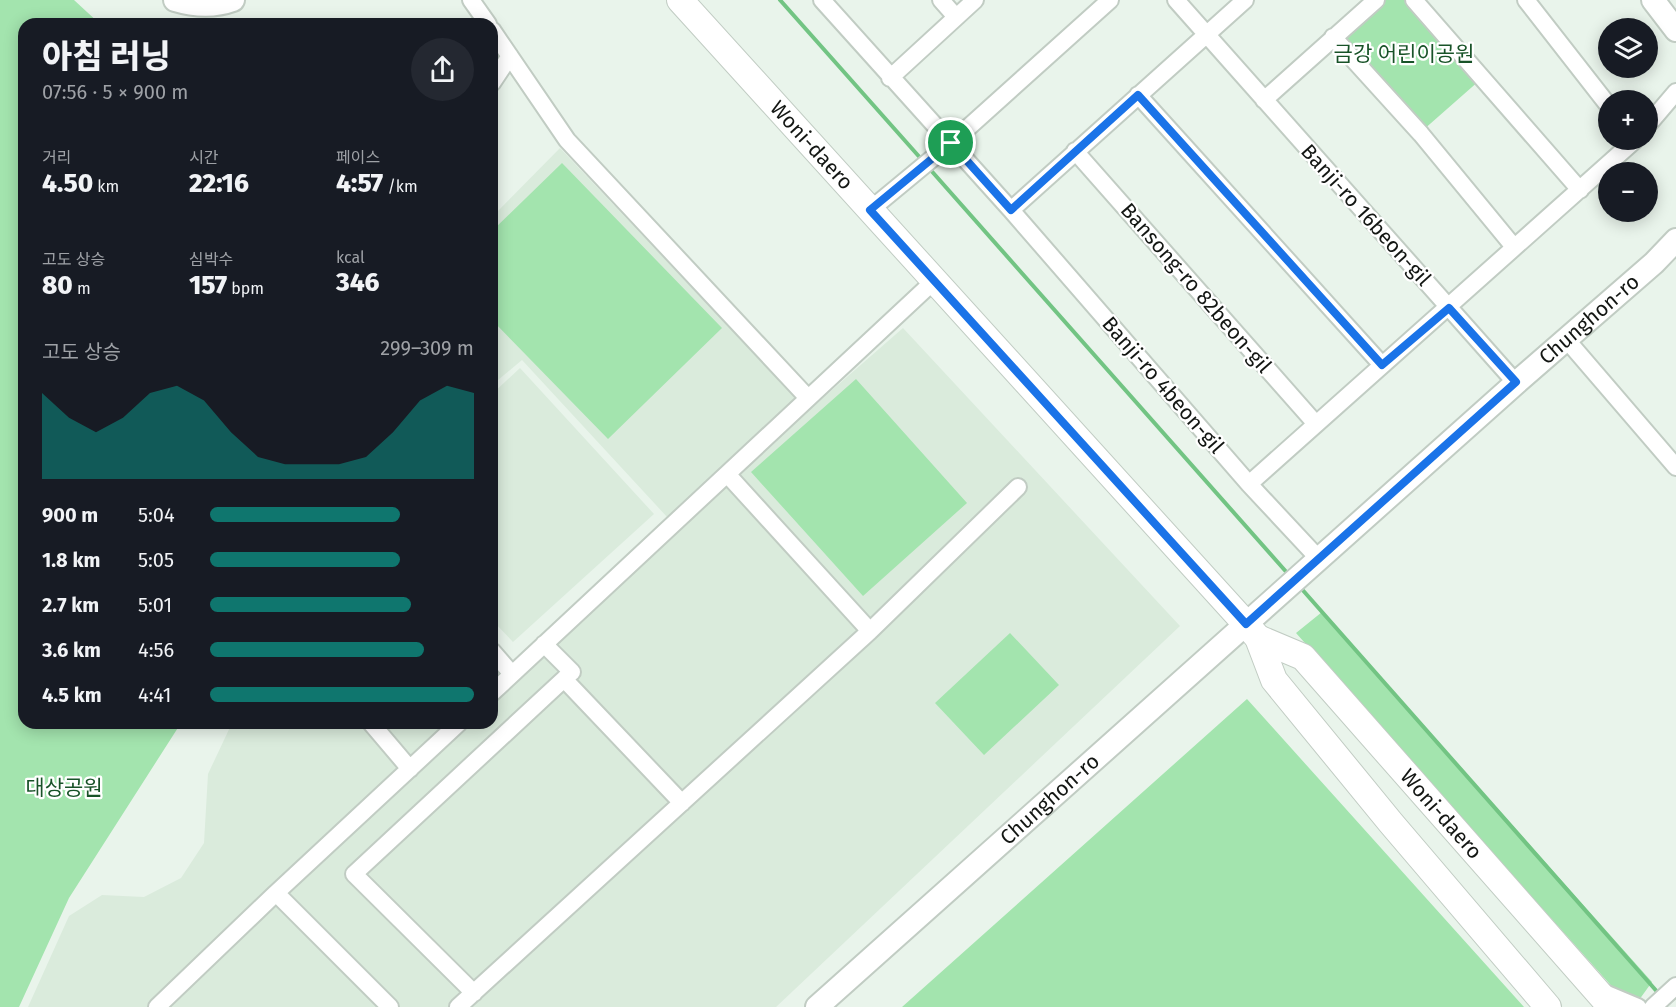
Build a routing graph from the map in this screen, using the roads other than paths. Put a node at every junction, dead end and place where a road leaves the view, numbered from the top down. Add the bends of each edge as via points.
1 (175, 0) edge
2 (233, 0) edge
3 (471, 0) edge
4 (680, 0) edge
5 (822, 0) edge
6 (941, 0) edge
7 (975, 0) edge
8 (1110, 0) edge
9 (1176, 0) edge
10 (1245, 0) edge
11 (1376, 0) edge
12 (1414, 0) edge
13 (1526, 0) edge
14 (1653, 0) edge
15 (956, 17) junction
16 (484, 18) edge
17 (1676, 30) edge
18 (1206, 35) junction
19 (1332, 37) junction
20 (498, 39) edge
21 (510, 56) junction
22 (498, 74) edge
23 (890, 78) junction
24 (1598, 92) edge
25 (1676, 92) edge
26 (1138, 95) junction
27 (1264, 100) junction
28 (1658, 113) edge
29 (951, 143) junction
30 (1624, 150) edge
31 (1075, 151) junction
32 (1580, 190) junction
33 (870, 210) junction
34 (1011, 210) junction
35 (1676, 240) edge
36 (1514, 247) junction
37 (934, 281) junction
38 (1449, 308) junction
39 (1566, 339) junction
40 (1382, 365) junction
41 (1516, 382) junction
42 (808, 398) junction
43 (1316, 424) junction
44 (1676, 467) edge
45 (727, 474) junction
46 (1249, 484) junction
47 (1018, 487) dead end
48 (1316, 562) junction
49 (870, 631) junction
50 (1252, 631) junction
51 (544, 644) junction
52 (498, 658) edge
53 (512, 674) junction
54 (564, 679) junction
55 (498, 687) edge
56 (376, 729) edge
57 (453, 729) edge
58 (410, 769) junction
59 (682, 803) junction
60 (276, 893) junction
61 (1676, 986) edge
62 (1593, 988) junction
63 (474, 993) junction
64 (157, 1007) edge
65 (390, 1007) edge
66 (458, 1007) edge
67 (817, 1007) edge
68 (1548, 1007) edge
69 (1611, 1007) edge
70 (1638, 1007) edge
71 (1653, 1007) edge

1 - 2 main road via 193,5
3 - 16 street
4 - 33 main road, Woni-daero
5 - 23 street, Banji-ro 4beon-gil
6 - 15 street
7 - 15 street
8 - 29 street
9 - 18 street, Banji-ro 16beon-gil
10 - 18 street
11 - 19 street
12 - 32 street
13 - 24 street
14 - 17 main road
15 - 23 street
18 - 26 street
18 - 27 street, Banji-ro 16beon-gil
19 - 27 street
19 - 36 street via 1421,134
20 - 21 street
21 - 22 street
21 - 42 street via 567,140
23 - 29 street, Banji-ro 4beon-gil
25 - 28 street
26 - 31 street
26 - 40 street
27 - 38 street, Banji-ro 16beon-gil
29 - 33 street
29 - 34 street, Banji-ro 4beon-gil
30 - 32 street
31 - 34 street
31 - 43 street, Bansong-ro 82beon-gil
32 - 36 street
33 - 37 main road, Woni-daero
34 - 46 street, Banji-ro 4beon-gil
35 - 39 main road, Chunghon-ro
36 - 38 street
37 - 42 street
37 - 50 main road, Woni-daero
38 - 40 street
38 - 41 street, Banji-ro 16beon-gil
39 - 41 main road, Chunghon-ro
39 - 44 street
40 - 43 street
41 - 48 main road, Chunghon-ro
42 - 45 street
43 - 46 street
45 - 49 street
45 - 51 street
46 - 48 street, Banji-ro 4beon-gil
47 - 49 street
48 - 50 main road, Chunghon-ro via 1283,592
49 - 59 street
50 - 62 main road, Woni-daero via 1303,657
50 - 67 main road, Chunghon-ro
50 - 68 main road, Woni-daero via 1274,680
51 - 53 street
51 - 54 street via 572,672
52 - 53 street
53 - 55 street
54 - 59 street
54 - 63 street via 354,874
56 - 58 street
57 - 58 street
58 - 60 street
59 - 63 street
60 - 64 street
60 - 65 street
61 - 71 street
62 - 69 main road, Woni-daero
62 - 70 street
63 - 66 street

